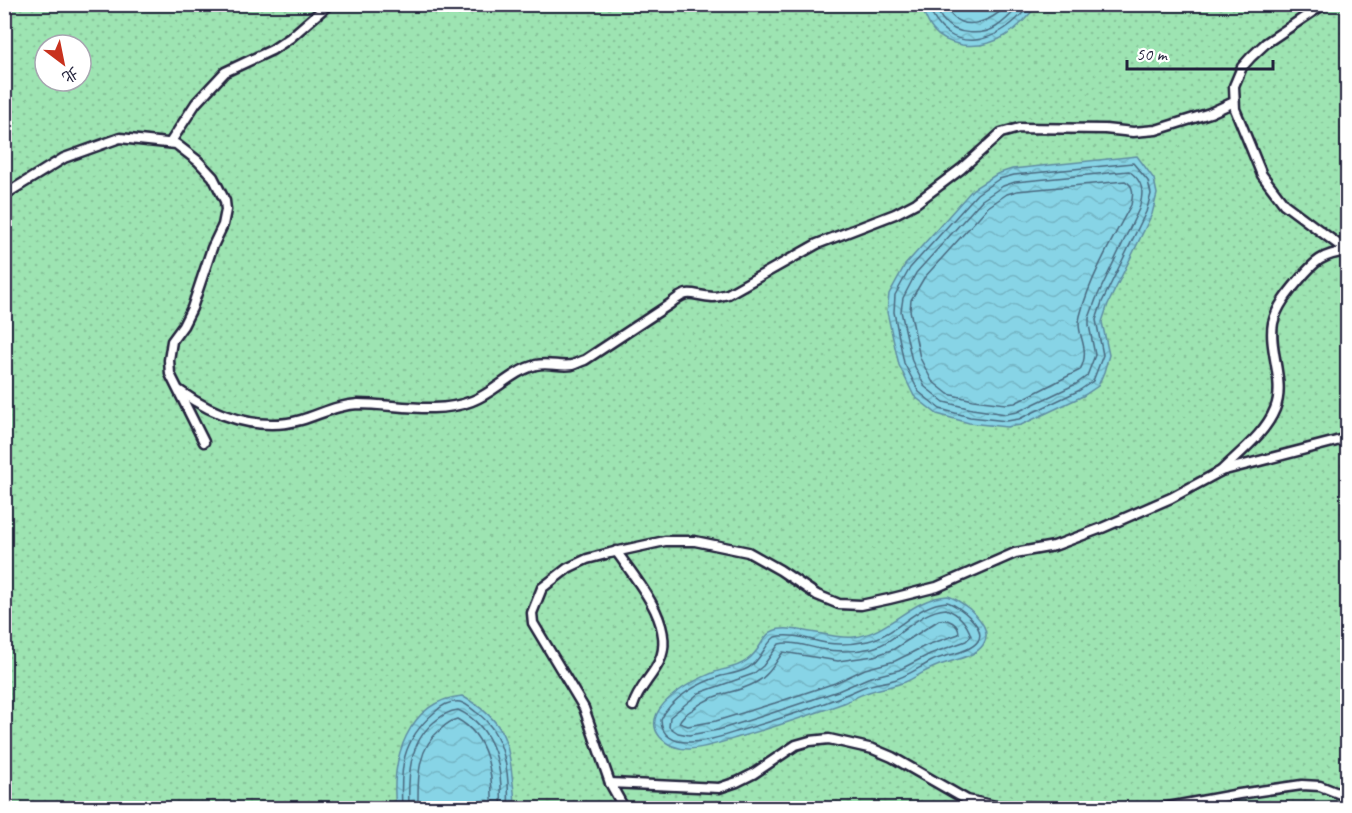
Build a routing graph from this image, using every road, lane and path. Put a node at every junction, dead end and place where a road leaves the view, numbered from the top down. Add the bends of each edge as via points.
1 (329, 4) edge
2 (1324, 4) edge
3 (1234, 102) junction
4 (170, 143) junction
5 (4, 195) edge
6 (1347, 251) edge
7 (180, 391) junction
8 (1347, 438) edge
9 (204, 442) dead end
10 (1221, 471) junction
11 (616, 551) junction
12 (633, 706) dead end
13 (610, 783) junction
14 (1347, 797) edge
15 (624, 808) edge
16 (1070, 808) edge
17 (1163, 808) edge

1 - 4 lane via 272,50 225,72 196,103
2 - 3 lane via 1251,57 1234,86
3 - 6 lane via 1262,175 1284,204
3 - 7 lane via 1156,130 1019,128 1001,134 916,203 895,214 817,244 728,294 712,297 690,292 680,296 585,360 572,365 534,365 473,401 449,407 359,404 338,406 294,422 251,422 231,418
4 - 5 lane via 120,138 64,158
4 - 7 lane via 198,161 213,177 226,210 192,308 172,341 170,374
6 - 10 lane via 1328,254 1309,267 1278,307 1273,325 1278,372 1276,408 1263,429
7 - 9 lane
8 - 10 lane
10 - 11 lane via 1171,498 1054,546 1015,553 937,587 861,605 839,604 817,595 748,552 695,542 665,542
11 - 12 lane via 652,605 662,634 660,660
11 - 13 lane via 586,559 555,577 542,588 532,613 533,623 584,708
13 - 15 lane
13 - 16 lane via 719,788 753,774 796,746 829,739 892,757 967,800 996,806
14 - 17 lane via 1320,786 1302,785

